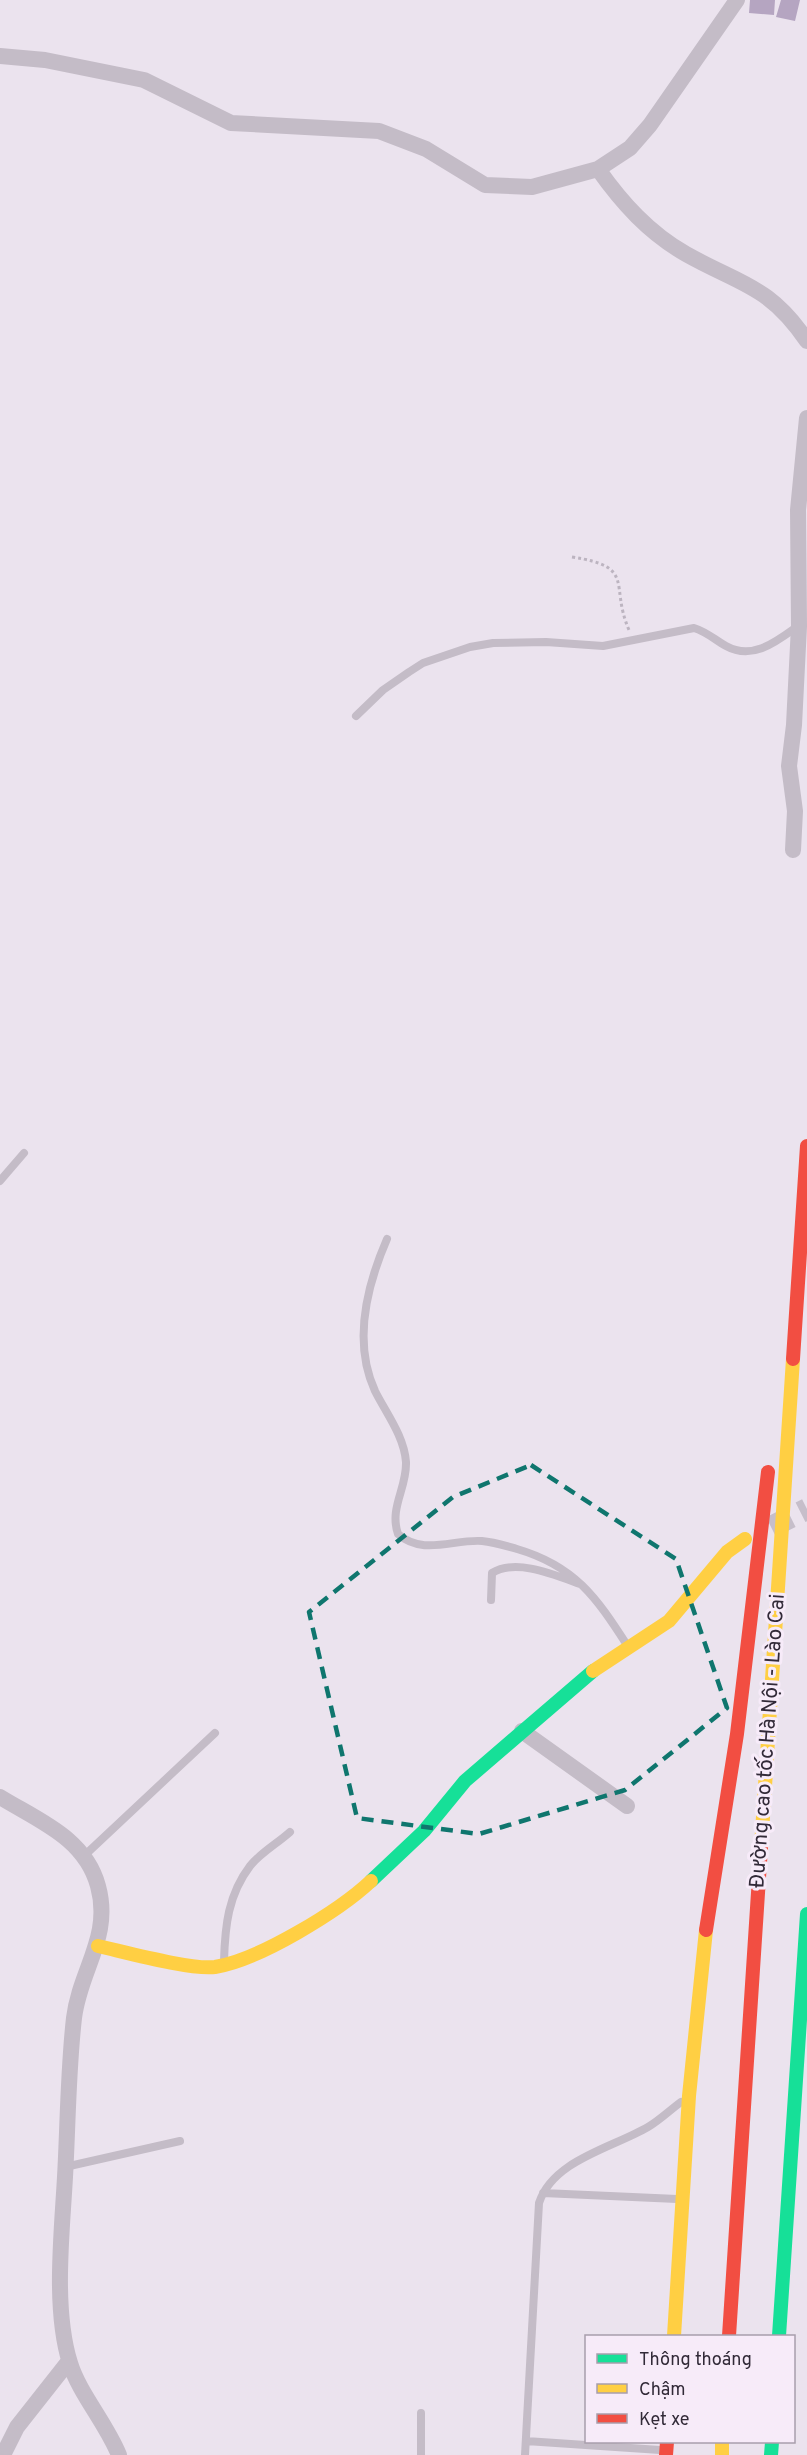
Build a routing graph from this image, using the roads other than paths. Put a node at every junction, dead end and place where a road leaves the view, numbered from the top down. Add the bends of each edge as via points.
1 (737, 0) edge
2 (0, 56) edge
3 (598, 169) junction
4 (807, 341) edge
5 (807, 418) edge
6 (799, 626) junction
7 (356, 716) dead end
8 (793, 850) dead end
9 (807, 1146) edge
10 (24, 1153) dead end
11 (0, 1181) edge
12 (387, 1239) dead end
13 (798, 1270) junction
14 (774, 1430) dead end
15 (771, 1453) dead end
16 (745, 1539) dead end
17 (580, 1584) junction
18 (491, 1600) dead end
19 (628, 1646) junction
20 (522, 1731) junction
21 (215, 1733) dead end
22 (0, 1797) edge
23 (627, 1806) dead end
24 (290, 1832) dead end
25 (85, 1855) junction
26 (807, 1914) edge
27 (98, 1946) junction
28 (224, 1964) junction
29 (689, 2096) junction
30 (180, 2141) dead end
31 (65, 2167) junction
32 (543, 2193) junction
33 (682, 2199) junction
34 (674, 2335) edge
35 (729, 2335) edge
36 (779, 2335) edge
37 (69, 2361) junction
38 (421, 2413) dead end
39 (526, 2441) junction
40 (666, 2449) edge
41 (3, 2455) edge
42 (119, 2455) edge
43 (421, 2455) edge
44 (525, 2455) edge

1 - 3 street via 641,137
2 - 3 street via 123,74 161,87 231,123 379,131 426,149 476,182 497,188 532,187
3 - 4 street via 635,216 686,254 759,289 786,312
5 - 6 street via 798,510
6 - 7 lane via 769,645 747,651 731,648 694,628 596,647 568,642 470,647 423,663 382,690
6 - 8 street via 789,766 795,811
9 - 13 main road, Đường cao tốc Hà Nội - Lào Cai
10 - 11 lane
12 - 17 lane via 366,1298 364,1335 369,1374 400,1439 406,1464 395,1509 398,1534 412,1544 429,1546 481,1541 499,1544 556,1564
13 - 14 main road
13 - 35 main road, Đường cao tốc Hà Nội - Lào Cai
15 - 29 main road via 737,1734 708,1912
16 - 19 main road via 728,1552 669,1621
17 - 18 lane via 542,1571 501,1568 492,1573
17 - 19 lane via 605,1611
19 - 20 main road
20 - 23 street
20 - 28 main road via 465,1781 424,1831 349,1902 294,1934
21 - 25 lane
22 - 25 street via 53,1829
24 - 28 lane via 250,1866 232,1899 225,1925
25 - 27 street via 101,1901
26 - 36 main road
27 - 28 main road via 199,1967
27 - 31 street via 75,2012
29 - 32 lane via 651,2126 569,2166
29 - 33 main road
30 - 31 lane
31 - 37 street via 61,2256
32 - 33 lane
32 - 39 lane
33 - 34 main road
37 - 41 street via 17,2427
37 - 42 street
38 - 43 lane
39 - 40 lane
39 - 44 lane

